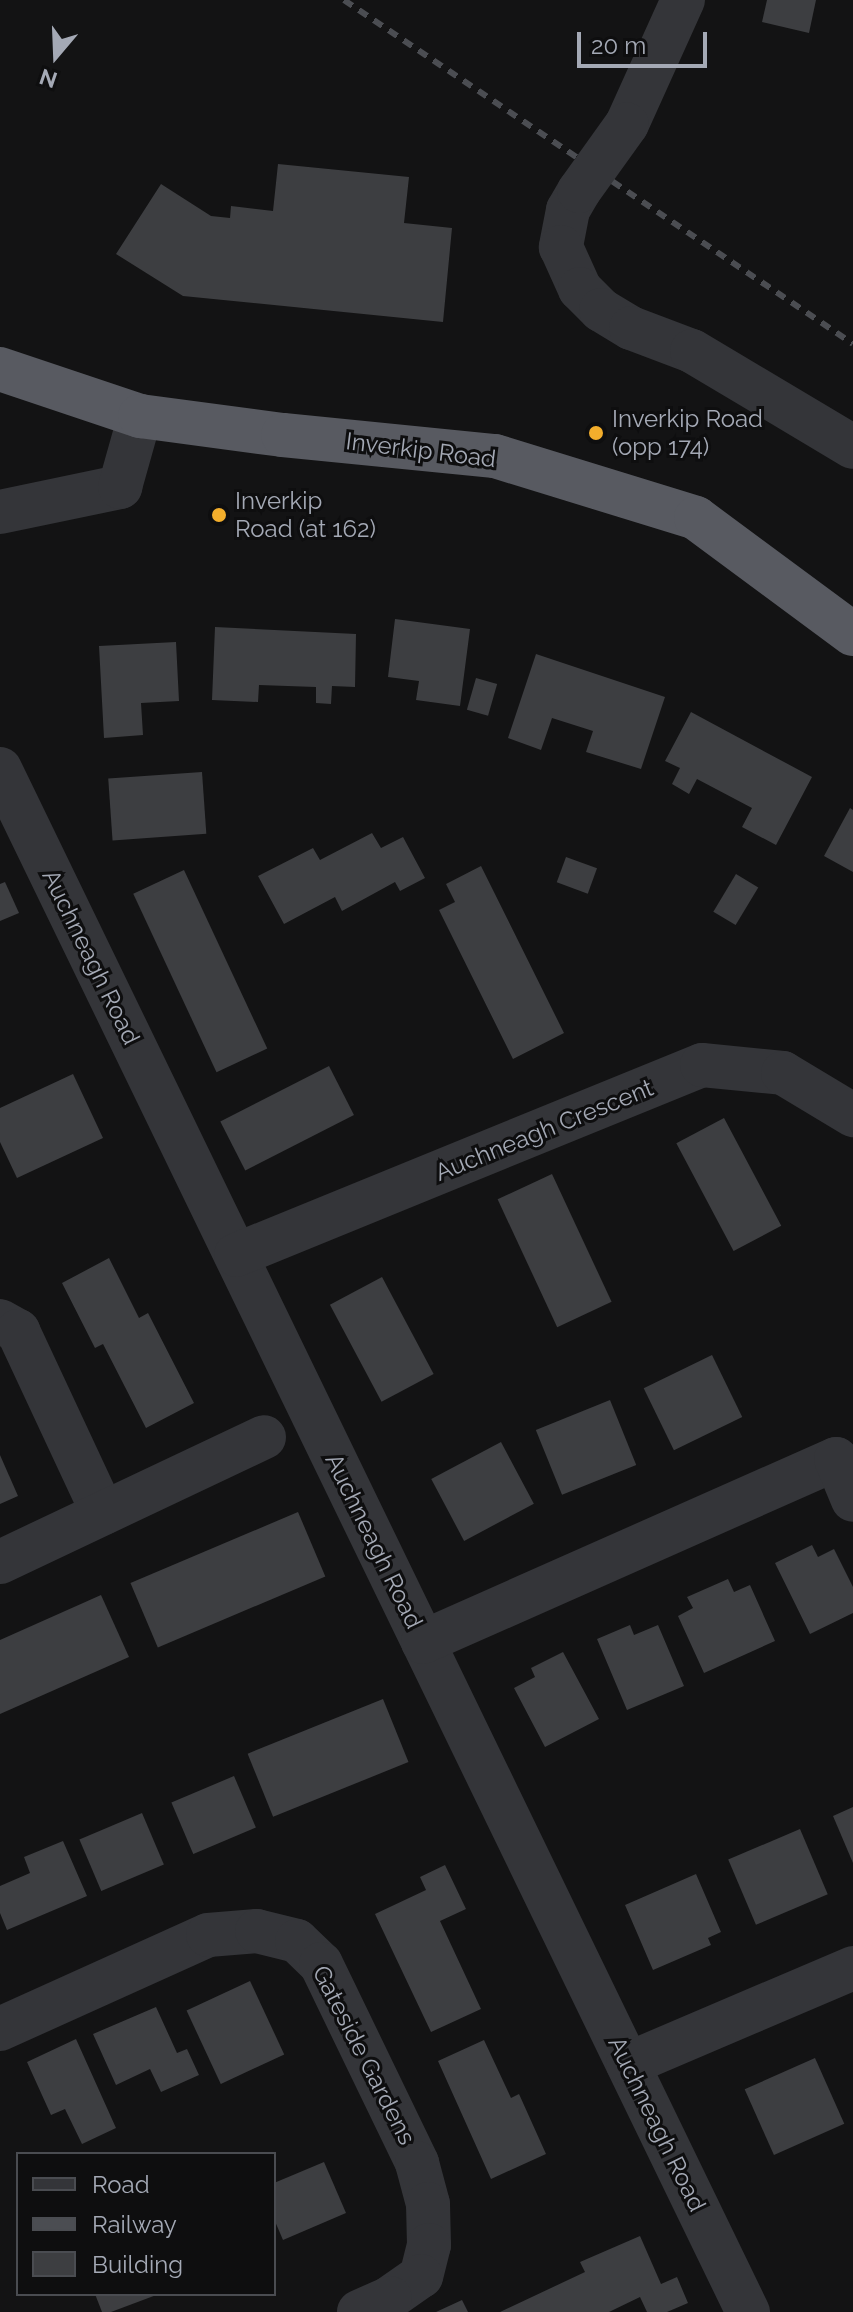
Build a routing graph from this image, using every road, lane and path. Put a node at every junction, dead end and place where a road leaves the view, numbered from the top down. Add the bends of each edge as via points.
1 (683, 0) edge
2 (0, 369) edge
3 (140, 416) junction
4 (853, 447) edge
5 (0, 512) edge
6 (853, 634) edge
7 (0, 769) edge
8 (853, 1115) edge
9 (236, 1255) junction
10 (0, 1321) edge
11 (264, 1437) dead end
12 (853, 1500) edge
13 (103, 1513) junction
14 (0, 1562) edge
15 (423, 1642) junction
16 (853, 1968) edge
17 (0, 2029) edge
18 (628, 2064) junction
19 (359, 2312) edge
20 (748, 2312) edge

1 - 4 street, bridge via 627,124 568,210 561,247 580,289 601,310 631,328 692,351
2 - 3 highway, Inverkip Road
3 - 5 street via 120,487
3 - 6 highway, Inverkip Road via 495,456 696,518
7 - 9 street, Auchneagh Road
8 - 9 street, Auchneagh Crescent via 783,1073 702,1065
9 - 15 street, Auchneagh Road
10 - 13 street via 18,1331
11 - 13 street
12 - 15 street via 836,1459
13 - 14 street
15 - 18 street, Auchneagh Road
16 - 18 street
17 - 19 street, Gateside Gardens via 208,1935 257,1931 297,1941 321,1964 417,2163 428,2204 429,2245 421,2276
18 - 20 street, Auchneagh Road

